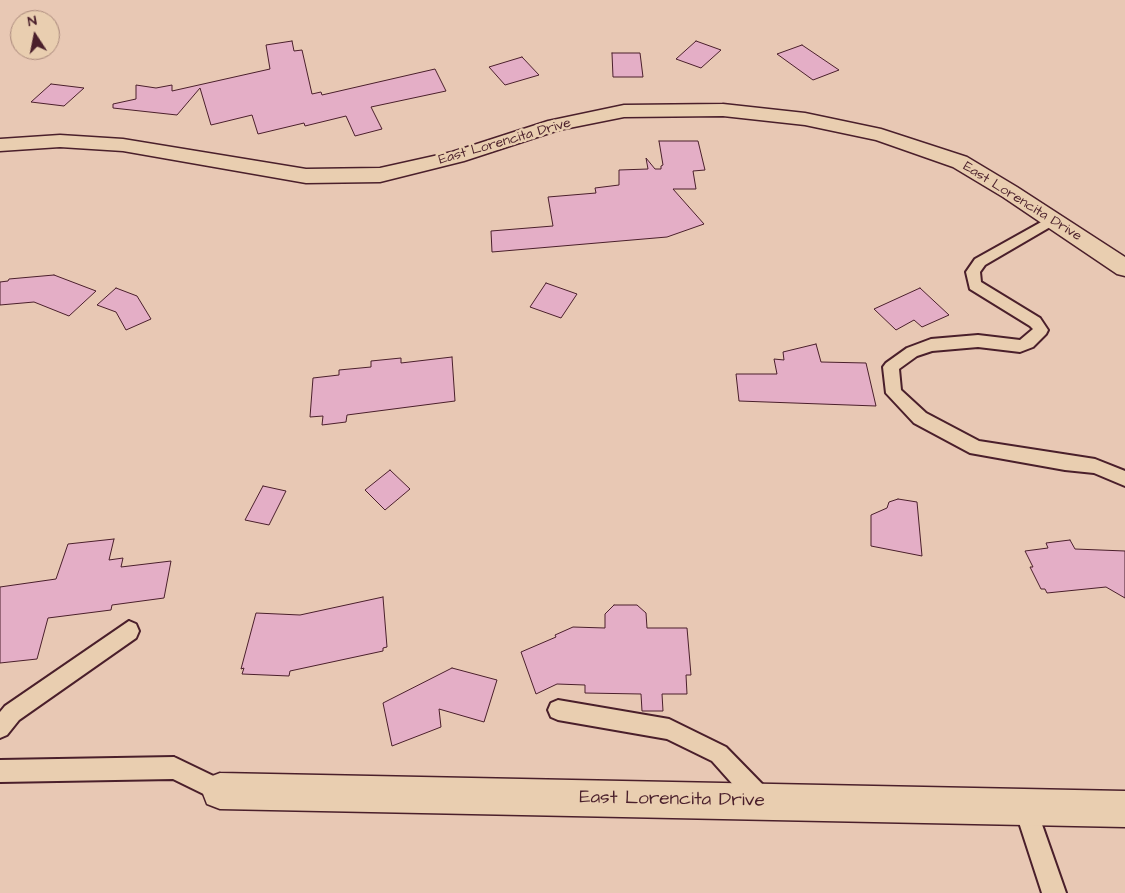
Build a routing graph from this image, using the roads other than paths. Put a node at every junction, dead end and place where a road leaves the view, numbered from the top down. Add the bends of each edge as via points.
1 (0, 145) edge
2 (1052, 220) junction
3 (1125, 268) edge
4 (1125, 479) edge
5 (129, 631) dead end
6 (558, 710) dead end
7 (0, 728) edge
8 (0, 771) edge
9 (220, 791) joint
10 (764, 802) junction
11 (1025, 807) junction
12 (1125, 809) edge
13 (1054, 893) edge

1 - 2 street, East Lorencita Drive via 60,141 123,145 306,176 380,175 457,158 555,125 624,111 723,110 805,119 880,135 960,162
2 - 3 street, East Lorencita Drive
2 - 4 lane via 980,262 973,272 975,285 1035,322 1041,330 1020,346 978,341 931,345 912,352 891,367 894,394 920,418 976,448 1095,466
5 - 7 lane via 12,713
6 - 10 lane via 669,729 719,754
8 - 9 lane via 174,768
9 - 10 street, East Lorencita Drive
10 - 11 street, East Lorencita Drive
11 - 12 street, East Lorencita Drive
11 - 13 lane

